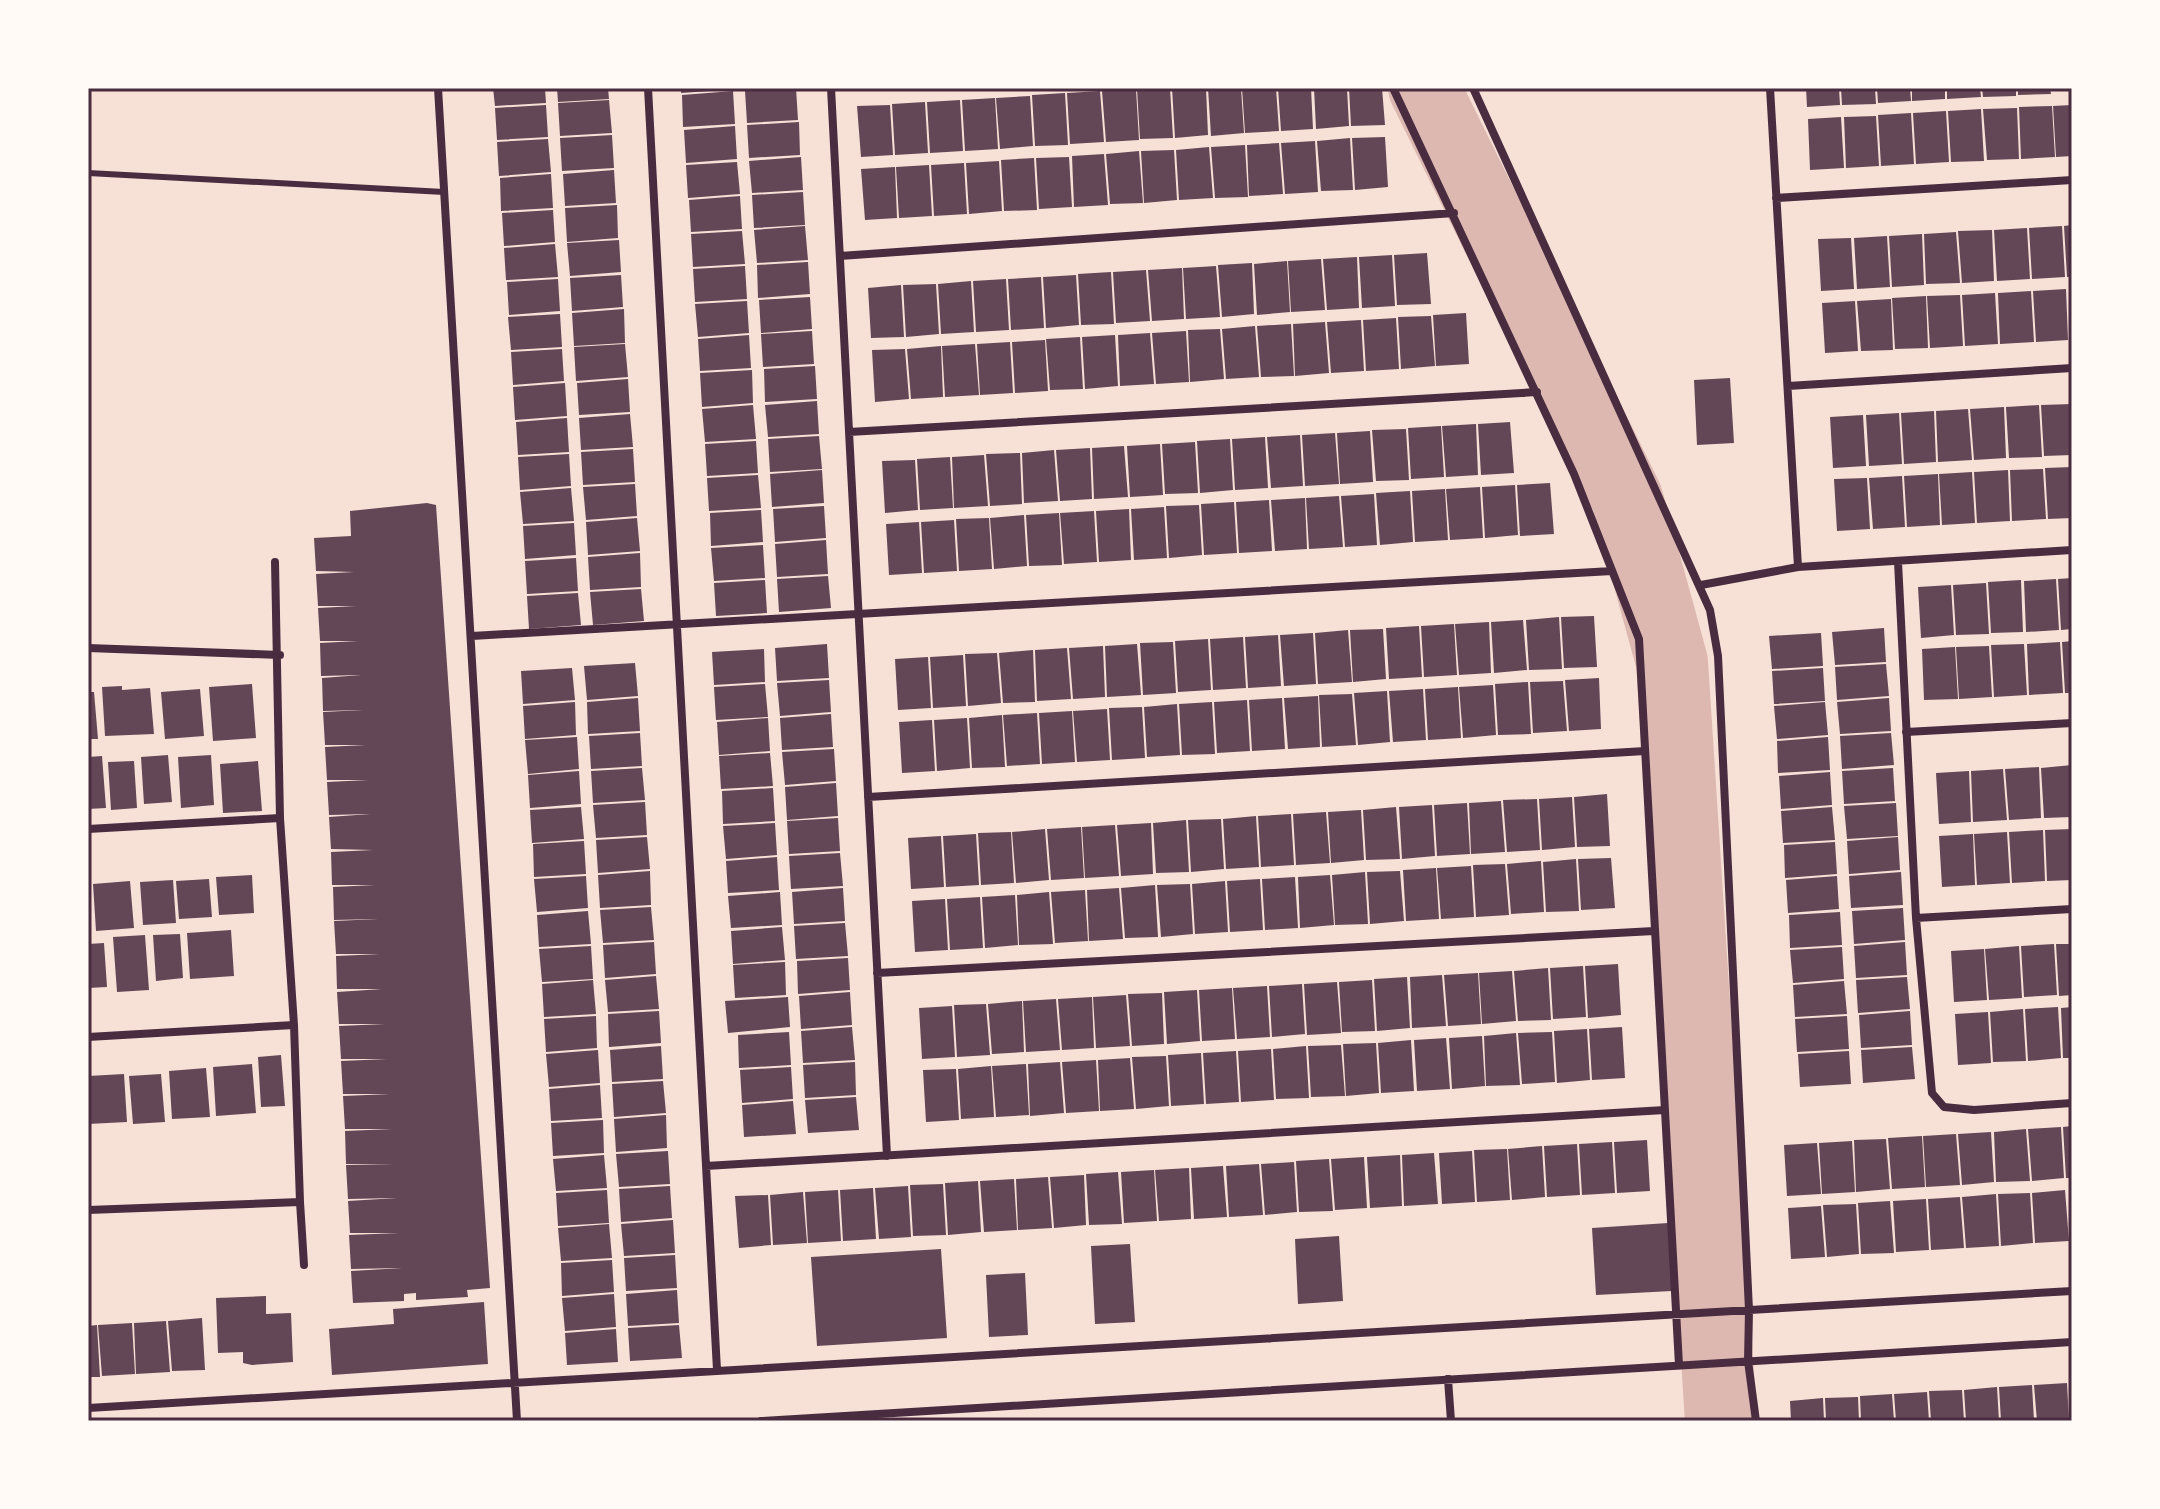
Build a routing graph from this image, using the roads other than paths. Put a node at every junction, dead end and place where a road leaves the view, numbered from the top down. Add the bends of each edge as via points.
1 (438, 88) edge
2 (648, 88) edge
3 (831, 88) edge
4 (1393, 88) edge
5 (1473, 88) edge
6 (1770, 88) edge
7 (88, 173) edge
8 (2072, 180) edge
9 (444, 192) junction
10 (1776, 198) junction
11 (1454, 213) junction
12 (840, 256) junction
13 (2072, 368) edge
14 (1788, 386) junction
15 (1537, 392) junction
16 (849, 432) junction
17 (2072, 550) edge
18 (275, 562) dead end
19 (1898, 562) junction
20 (1798, 567) junction
21 (1612, 571) junction
22 (1701, 585) junction
23 (859, 615) junction
24 (677, 625) junction
25 (472, 636) junction
26 (88, 648) edge
27 (280, 655) junction
28 (2072, 723) edge
29 (1906, 732) junction
30 (1645, 751) junction
31 (868, 797) junction
32 (280, 818) junction
33 (88, 829) edge
34 (2072, 909) edge
35 (1916, 918) junction
36 (1654, 931) junction
37 (877, 973) junction
38 (294, 1025) junction
39 (88, 1037) edge
40 (2072, 1103) edge
41 (1665, 1110) junction
42 (887, 1156) junction
43 (706, 1166) junction
44 (300, 1202) junction
45 (88, 1210) edge
46 (304, 1265) dead end
47 (2072, 1291) edge
48 (1744, 1310) junction
49 (1681, 1313) junction
50 (2072, 1342) edge
51 (1743, 1362) junction
52 (1679, 1365) junction
53 (717, 1370) junction
54 (1448, 1379) junction
55 (513, 1382) junction
56 (88, 1408) edge
57 (517, 1421) edge
58 (761, 1421) edge
59 (1451, 1421) edge
60 (1756, 1421) edge

1 - 9 street
2 - 24 street
3 - 12 street
4 - 11 street
5 - 22 street
6 - 10 street
7 - 9 lane
8 - 10 street
9 - 25 street
10 - 14 street
11 - 12 street
11 - 15 street
12 - 16 street
13 - 14 street
14 - 20 street
15 - 16 street
15 - 21 street
16 - 23 street
17 - 19 street
18 - 27 street
19 - 20 street
19 - 29 street
20 - 22 street
21 - 23 street
21 - 30 street via 1639,639
22 - 48 street via 1718,656
23 - 24 street
23 - 31 street
24 - 25 street
24 - 43 street
25 - 55 street
26 - 27 street
27 - 32 street
28 - 29 street
29 - 35 street
30 - 31 street
30 - 36 street
31 - 37 street
32 - 33 street
32 - 38 street
34 - 35 street
35 - 40 street via 1932,1093 1944,1107 1974,1110
36 - 37 street
36 - 41 street
37 - 42 street
38 - 39 street
38 - 44 street
41 - 42 street
41 - 49 street
42 - 43 street
43 - 53 street
44 - 45 street
44 - 46 street
47 - 48 street
48 - 49 street
48 - 51 street
49 - 52 street
49 - 53 street
50 - 51 street
51 - 52 street
51 - 60 street
52 - 54 street
53 - 55 street
54 - 58 street
54 - 59 street
55 - 56 street
55 - 57 street

